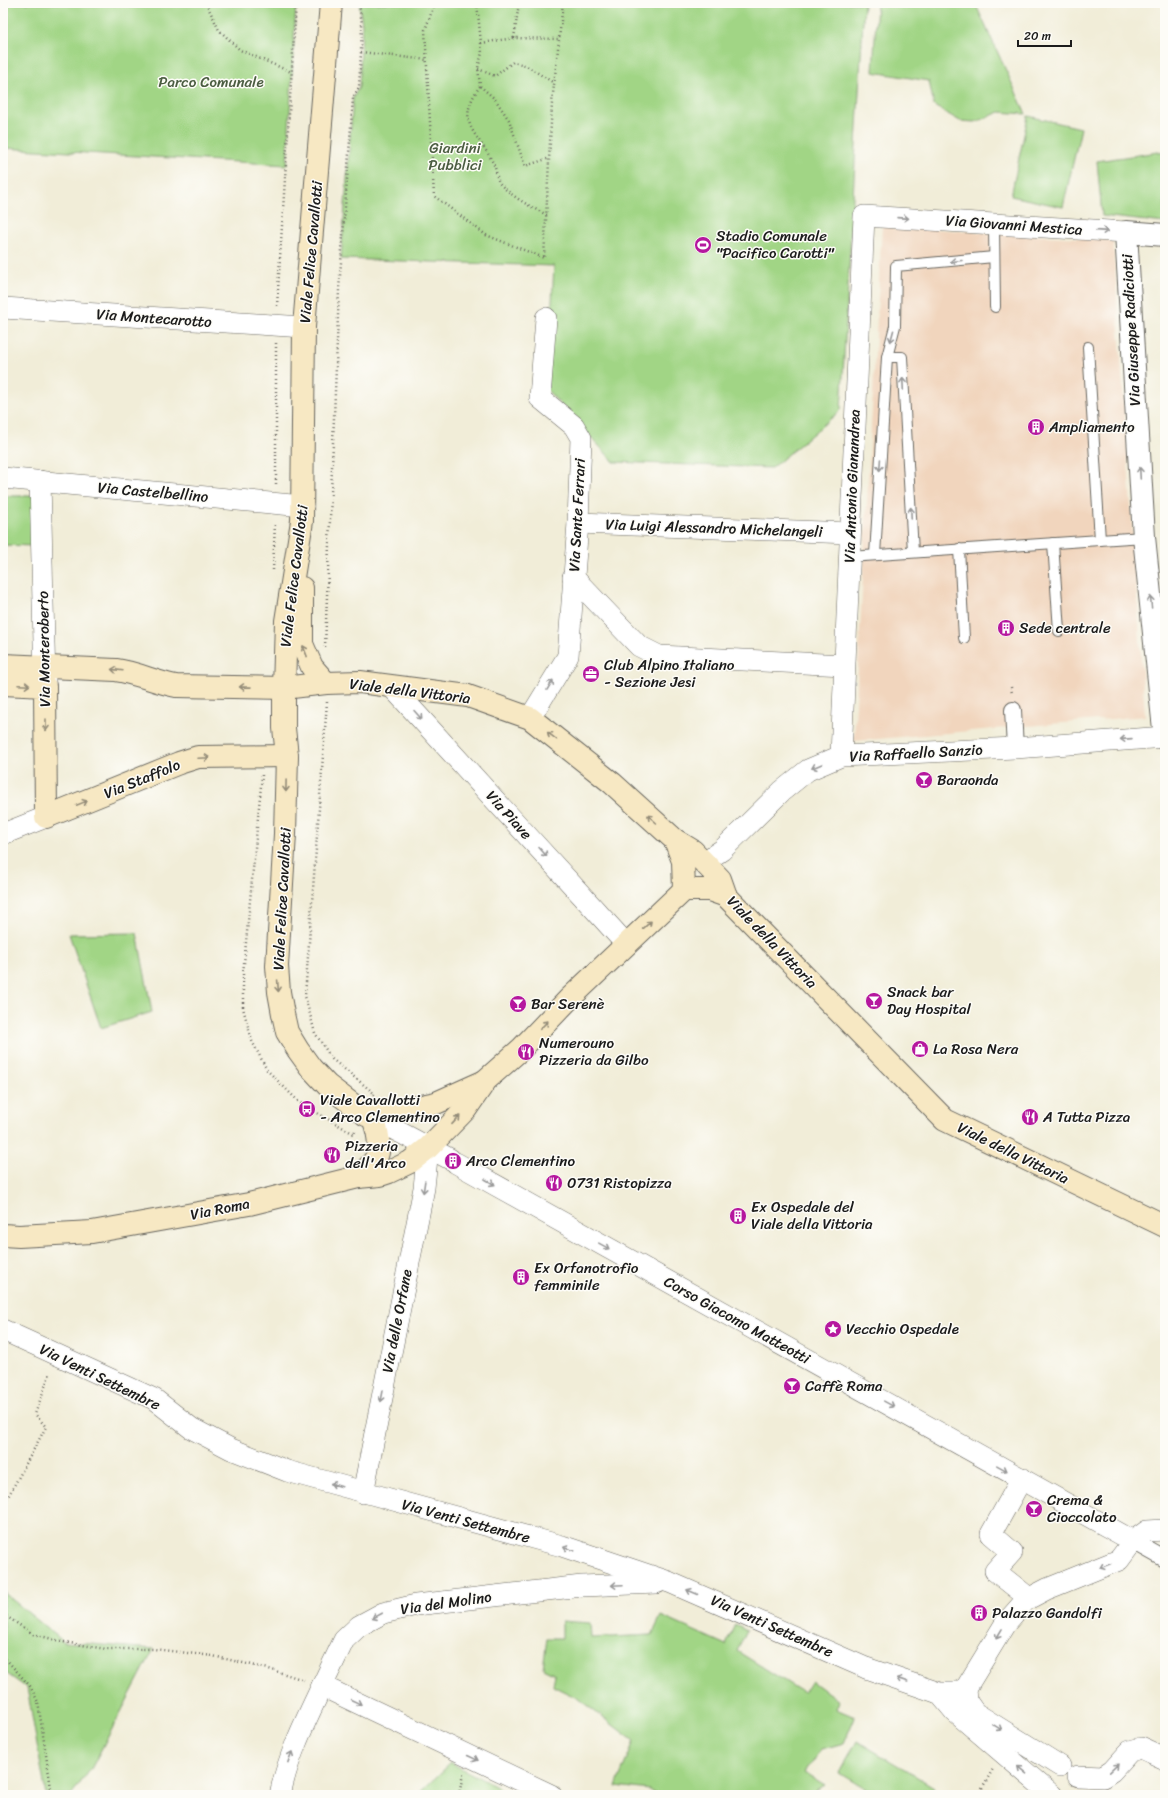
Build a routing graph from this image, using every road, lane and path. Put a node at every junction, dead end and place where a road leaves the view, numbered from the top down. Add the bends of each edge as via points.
1 (206, 3) edge
2 (331, 3) edge
3 (435, 3) edge
4 (477, 3) edge
5 (519, 3) edge
6 (563, 3) edge
7 (514, 38) junction
8 (559, 38) junction
9 (481, 43) junction
10 (361, 52) dead end
11 (427, 60) junction
12 (478, 68) junction
13 (292, 72) dead end
14 (554, 83) junction
15 (480, 86) junction
16 (550, 158) junction
17 (547, 215) junction
18 (864, 216) joint
19 (994, 224) junction
20 (1126, 232) junction
21 (1165, 235) edge
22 (994, 258) junction
23 (995, 307) dead end
24 (3, 308) edge
25 (546, 318) dead end
26 (304, 327) junction
27 (1088, 347) dead end
28 (887, 356) junction
29 (3, 478) edge
30 (40, 481) junction
31 (303, 513) junction
32 (578, 523) junction
33 (850, 533) junction
34 (1144, 537) junction
35 (1100, 540) junction
36 (1053, 543) junction
37 (959, 549) junction
38 (913, 552) junction
39 (875, 555) junction
40 (849, 557) junction
41 (573, 577) junction
42 (1059, 631) dead end
43 (964, 638) dead end
44 (3, 665) edge
45 (844, 665) junction
46 (45, 676) junction
47 (3, 684) edge
48 (323, 684) junction
49 (391, 686) junction
50 (284, 688) junction
51 (1013, 710) dead end
52 (530, 718) junction
53 (1165, 738) edge
54 (1015, 748) junction
55 (286, 752) junction
56 (841, 756) junction
57 (46, 817) junction
58 (3, 834) edge
59 (675, 840) junction
60 (704, 862) junction
61 (684, 890) junction
62 (726, 896) junction
63 (626, 944) junction
64 (486, 1080) junction
65 (370, 1116) junction
66 (428, 1148) junction
67 (358, 1176) junction
68 (1165, 1226) edge
69 (3, 1235) edge
70 (3, 1330) edge
71 (57, 1354) junction
72 (1022, 1478) junction
73 (363, 1493) junction
74 (3, 1506) edge
75 (1165, 1530) edge
76 (1133, 1541) junction
77 (1165, 1559) edge
78 (670, 1582) junction
79 (1029, 1598) junction
80 (3, 1614) edge
81 (3, 1656) edge
82 (322, 1686) junction
83 (966, 1688) junction
84 (939, 1693) junction
85 (1002, 1753) junction
86 (1165, 1759) edge
87 (1060, 1766) dead end
88 (1078, 1776) dead end
89 (54, 1795) edge
90 (280, 1795) edge
91 (551, 1795) edge
92 (978, 1795) edge
93 (1052, 1795) edge

1 - 13 path via 219,30 240,50
2 - 26 main road, Viale Felice Cavallotti
3 - 11 path via 425,30
4 - 9 path
5 - 7 path
6 - 8 path
7 - 8 path
7 - 9 path
8 - 14 path
9 - 12 path via 482,53
10 - 11 path
11 - 17 path via 434,196 486,235 544,258
12 - 14 path via 495,76 513,62 525,65
12 - 15 path
14 - 16 path
15 - 16 path via 495,99 509,120 525,166
15 - 17 path via 470,100 468,124 494,165 499,184 530,208
16 - 17 path
18 -> 19 street, Via Giovanni Mestica
18 - 33 street, Via Antonio Gianandrea
19 -> 20 street, Via Giovanni Mestica
19 - 22 lane
20 - 21 street, Via Giovanni Mestica
34 -> 20 street, Via Giuseppe Radiciotti
22 - 23 lane
22 -> 28 lane via 896,266 895,326
24 - 26 street, Via Montecarotto
25 - 32 street, Via Sante Ferrari via 540,398 574,426 581,438
26 - 31 main road, Viale Felice Cavallotti
27 - 35 lane
38 -> 28 lane via 902,357
28 -> 39 lane
29 - 30 street, Via Castelbellino
30 - 31 street, Via Castelbellino
30 - 46 street, Via Monteroberto
48 -> 31 main road via 302,644
31 - 50 main road, Viale Felice Cavallotti via 286,620
32 - 33 street, Via Luigi Alessandro Michelangeli
32 - 41 street, Via Sante Ferrari
33 - 40 street, Via Antonio Gianandrea
34 - 35 lane
53 -> 34 street, Via Giuseppe Radiciotti
35 - 36 lane
36 - 37 lane
36 - 42 lane
37 - 38 lane
37 - 43 lane
38 - 39 lane
39 - 40 lane
40 - 45 street, Via Antonio Gianandrea
41 - 45 street via 639,646 659,656
52 -> 41 street, Via Sante Ferrari via 568,656
44 - 46 main road
45 - 56 street, Via Antonio Gianandrea
47 -> 46 main road
50 -> 46 main road, Viale della Vittoria via 176,686 116,670
46 -> 57 main road, Via Monteroberto
48 - 49 main road, Viale della Vittoria via 360,682
48 - 50 main road, Viale della Vittoria
48 - 55 main road via 301,702
49 - 52 main road, Viale della Vittoria via 468,696
49 -> 63 street, Via Piave
50 - 55 main road, Viale Felice Cavallotti
51 - 54 street
59 -> 52 main road, Viale della Vittoria via 612,782
53 -> 54 street, Via Raffaello Sanzio
54 - 56 street, Via Raffaello Sanzio
57 -> 55 main road, Via Staffolo via 198,758
55 -> 65 main road, Viale Felice Cavallotti via 285,834 277,966 283,1014 288,1032 312,1068 327,1085
56 -> 60 street, Via Raffaello Sanzio via 808,770 782,791 722,850
57 - 58 street, Via Staffolo
59 - 60 main road, Viale della Vittoria via 693,851
59 - 61 main road via 683,861
60 - 62 main road, Viale della Vittoria via 720,879
61 - 62 main road via 709,890
63 -> 61 main road
62 - 68 main road, Viale della Vittoria via 945,1120
64 -> 63 main road via 521,1049
64 - 65 main road via 436,1104
66 -> 64 main road, Via Roma via 466,1109
65 - 66 street, Viale Felice Cavallotti
65 - 67 main road via 377,1129 378,1152 376,1159
66 - 67 main road, Via Roma via 410,1162 389,1172
66 -> 72 street, Corso Giacomo Matteotti
66 -> 73 street, Via delle Orfane via 424,1188
67 - 69 main road, Via Roma via 249,1204 107,1229
70 - 71 street, Via Venti Settembre
73 -> 71 street, Via Venti Settembre via 287,1471 231,1449 191,1428 154,1399
71 - 74 path via 35,1414 46,1427
72 - 76 street, Corso Giacomo Matteotti
72 - 79 street via 991,1534 1012,1552 995,1571
78 -> 73 street, Via Venti Settembre via 562,1546
75 - 76 street via 1147,1531
76 - 77 street, Corso Giacomo Matteotti
76 -> 79 street via 1119,1560
78 -> 82 street, Via del Molino via 582,1586 416,1605 383,1613 359,1626 344,1640
84 -> 78 street, Via Venti Settembre via 866,1668
79 -> 83 street via 1005,1624
80 - 82 path via 34,1634 64,1642 106,1649 154,1649 213,1656 269,1669
81 - 89 path via 30,1686 38,1702
90 -> 82 street, Via del Molino via 285,1770
82 -> 91 street
83 - 84 street via 956,1693
83 -> 87 street via 967,1702 974,1713
84 - 85 street via 955,1712
85 - 92 path
93 -> 85 street
88 -> 86 street via 1103,1777 1130,1751 1141,1748

